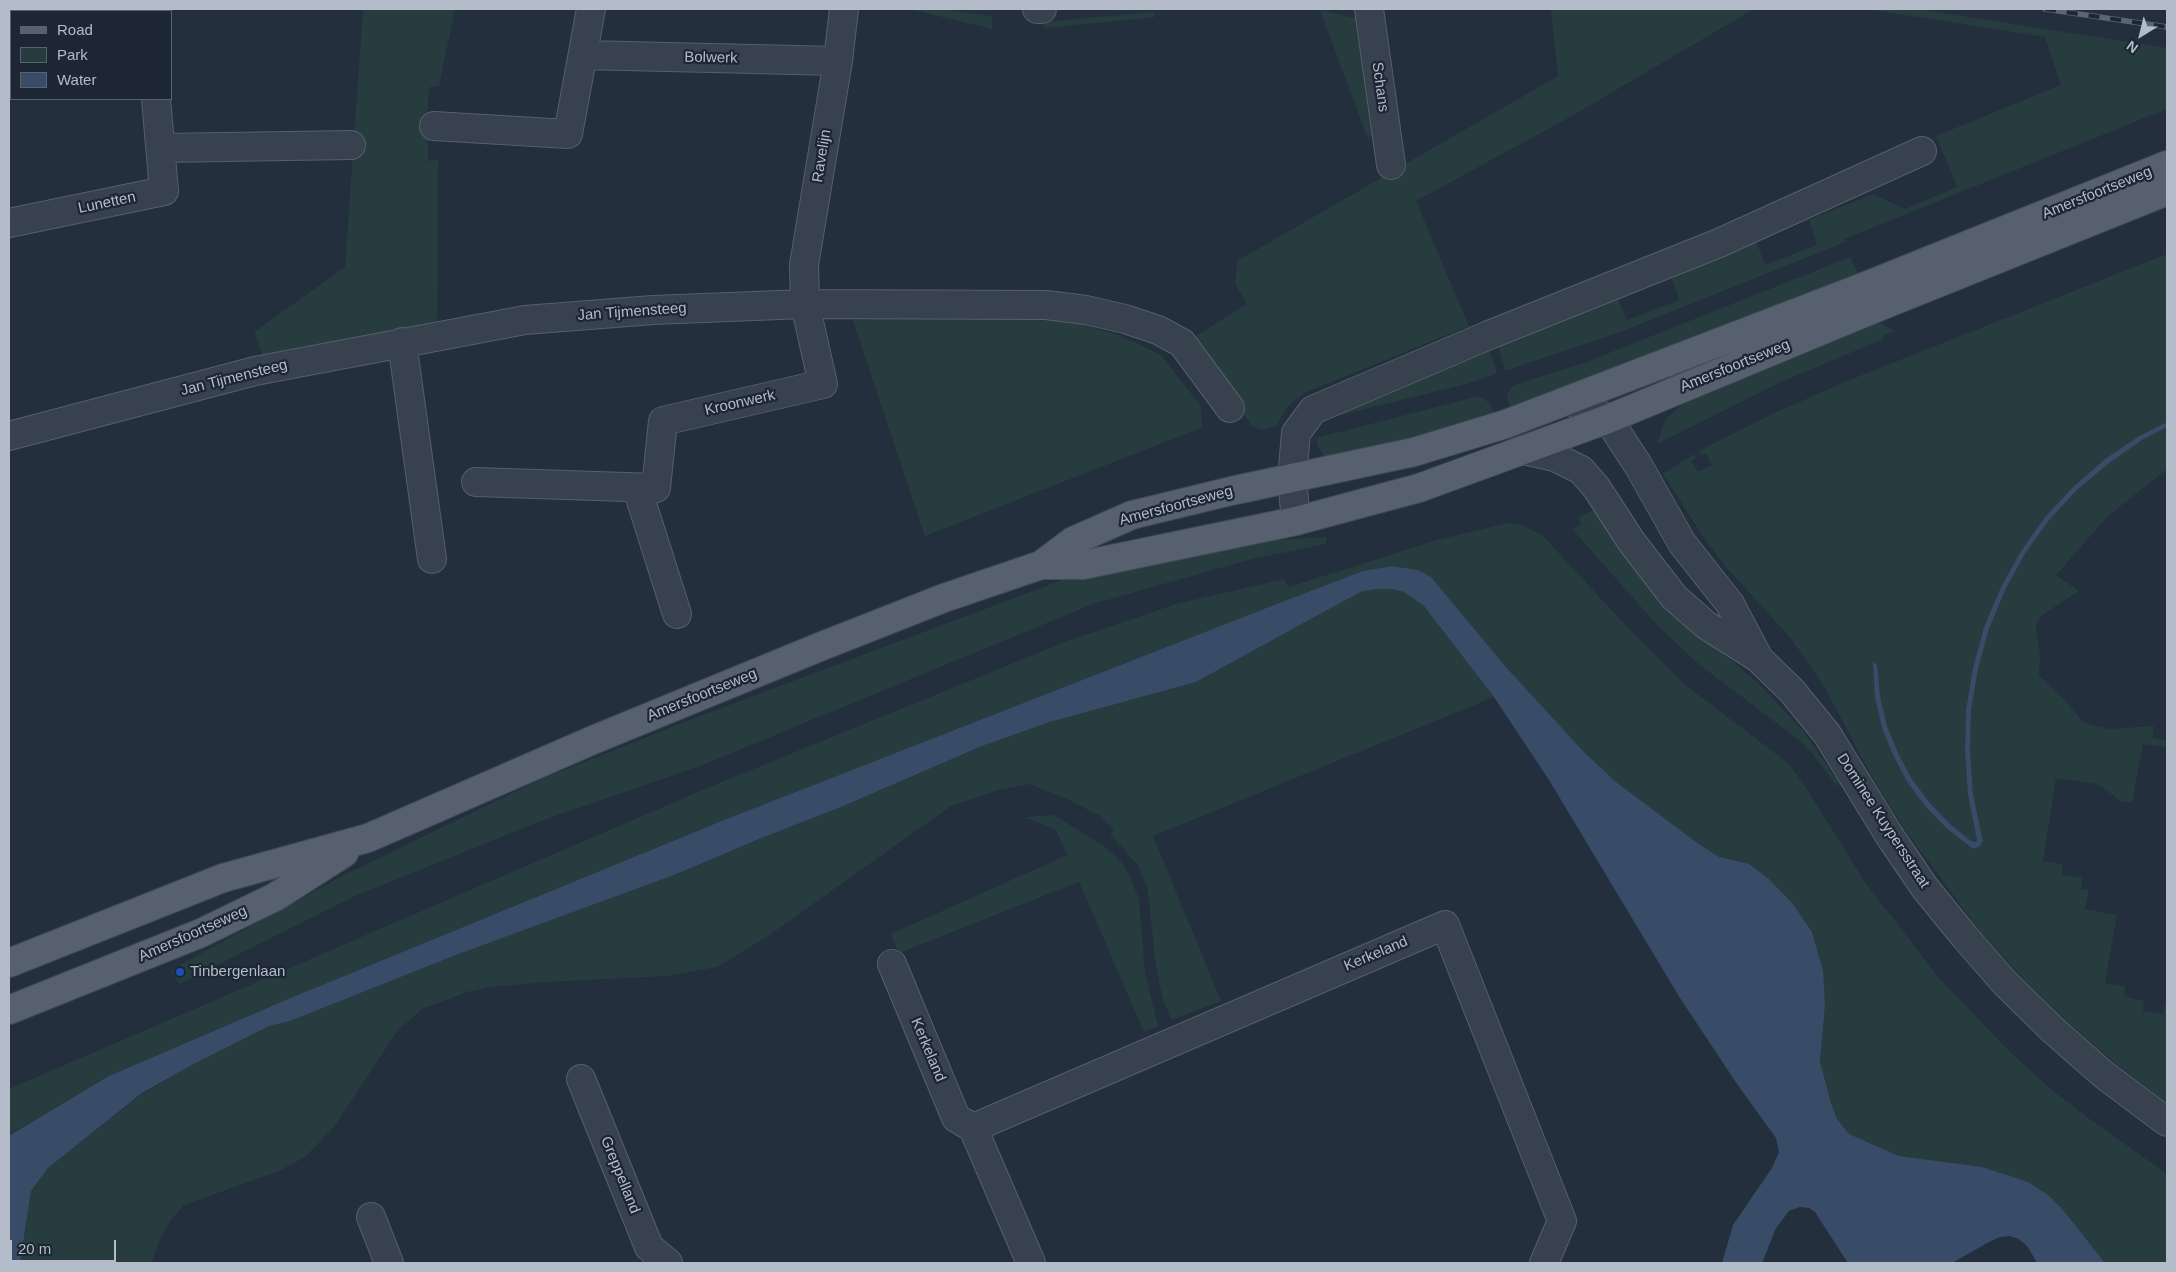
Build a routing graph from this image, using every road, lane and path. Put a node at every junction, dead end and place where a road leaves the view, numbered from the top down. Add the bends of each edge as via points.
1 (591, 9) edge
2 (844, 9) edge
3 (1037, 9) edge
4 (1042, 9) edge
5 (1369, 9) edge
6 (583, 54) junction
7 (838, 60) junction
8 (156, 100) edge
9 (434, 126) dead end
10 (351, 145) dead end
11 (161, 148) junction
12 (1922, 151) dead end
13 (1391, 165) dead end
14 (2167, 165) edge
15 (2167, 191) edge
16 (9, 223) edge
17 (805, 304) junction
18 (402, 342) junction
19 (1569, 400) junction
20 (1230, 408) dead end
21 (1608, 419) junction
22 (9, 436) edge
23 (1524, 450) junction
24 (1292, 479) junction
25 (476, 482) dead end
26 (636, 488) junction
27 (1296, 521) junction
28 (432, 559) dead end
29 (1041, 565) junction
30 (677, 614) dead end
31 (1758, 658) junction
32 (368, 838) junction
33 (9, 963) edge
34 (892, 964) dead end
35 (9, 1010) edge
36 (581, 1079) dead end
37 (2167, 1122) edge
38 (973, 1128) junction
39 (371, 1217) dead end
40 (390, 1263) edge
41 (668, 1263) edge
42 (1031, 1263) edge
43 (1544, 1263) edge

1 - 6 street
2 - 7 street, Ravelijn
3 - 4 street
5 - 13 street, Schans
6 - 7 street, Bolwerk
6 - 9 street via 568,134
7 - 17 street, Ravelijn via 804,265
8 - 11 street, Lunetten
10 - 11 street
11 - 16 street, Lunetten via 164,191
12 - 24 street via 1719,243 1313,410 1296,433
14 - 19 main road, Amersfoortseweg
15 - 21 main road, Amersfoortseweg
17 - 18 street, Jan Tijmensteeg via 653,310 525,320
17 - 20 street, Jan Tijmensteeg via 1046,305 1124,318 1182,343
17 - 26 street, Kroonwerk via 822,384 663,421 656,488
18 - 22 street, Jan Tijmensteeg via 255,371
18 - 28 street
19 - 21 street
19 - 24 main road, Amersfoortseweg via 1506,424 1414,452
21 - 23 main road, Amersfoortseweg
21 - 31 street, Dominee Kuypersstraat via 1682,543 1730,604
23 - 27 main road, Amersfoortseweg via 1419,488
23 - 31 street, Dominee Kuypersstraat via 1555,457 1581,470 1674,597 1706,625
24 - 27 street
24 - 29 main road, Amersfoortseweg via 1132,515 1073,541
25 - 26 street, Kroonwerk
26 - 30 street
27 - 29 main road, Amersfoortseweg via 1082,565
29 - 32 main road, Amersfoortseweg via 944,598 822,646 593,740
31 - 37 street, Dominee Kuypersstraat via 1792,691 1827,734 1889,835 1925,888 1964,936 2053,1030 2103,1074
32 - 33 main road, Amersfoortseweg via 223,878
32 - 35 main road, Amersfoortseweg via 275,897 201,933
34 - 38 street, Kerkeland via 956,1118
36 - 41 street, Greppelland via 649,1247
38 - 42 street, Kerkeland
38 - 43 street, Kerkeland via 1445,925 1562,1221
39 - 40 street

